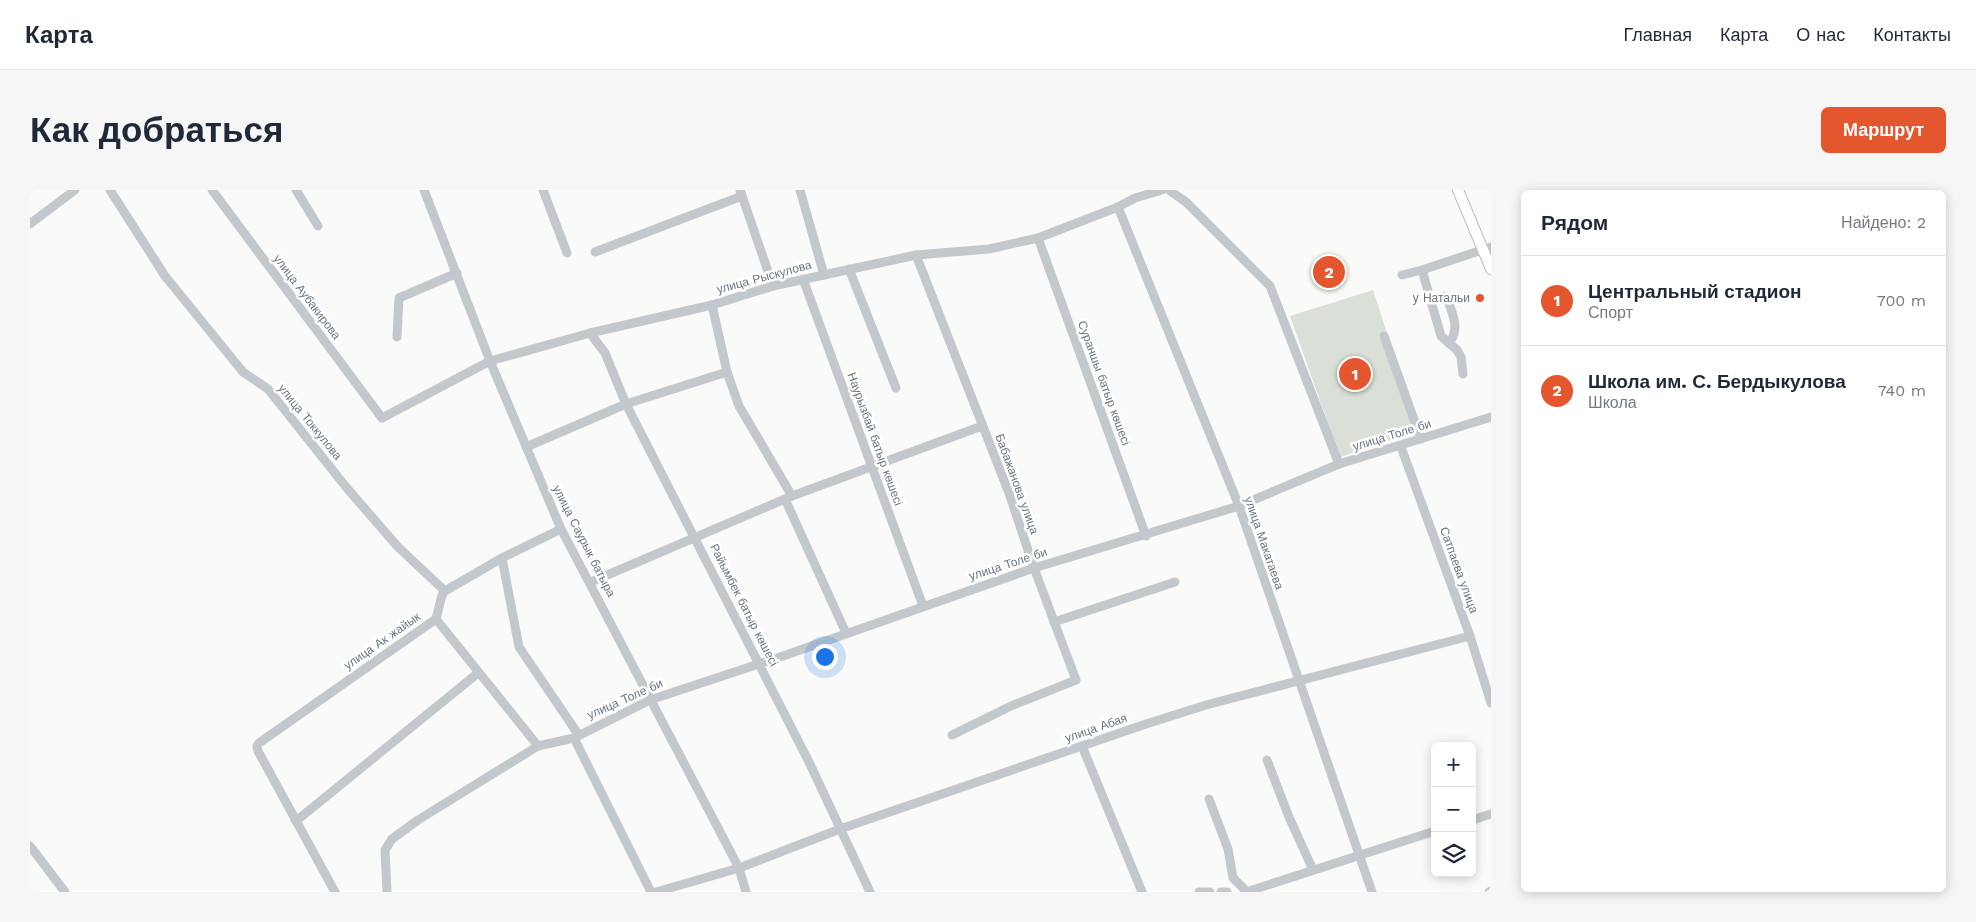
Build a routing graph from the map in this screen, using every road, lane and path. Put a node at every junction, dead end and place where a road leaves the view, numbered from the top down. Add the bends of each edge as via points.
1 (75, 190) edge
2 (110, 190) edge
3 (212, 190) edge
4 (296, 190) edge
5 (424, 190) edge
6 (543, 190) edge
7 (800, 190) edge
8 (1162, 190) edge
9 (1169, 190) edge
10 (1458, 190) edge
11 (741, 193) edge
12 (1133, 194) edge
13 (1118, 207) junction
14 (30, 224) edge
15 (318, 226) dead end
16 (1038, 238) junction
17 (1487, 249) edge
18 (595, 252) dead end
19 (567, 253) dead end
20 (916, 255) junction
21 (849, 269) junction
22 (1491, 269) edge
23 (1422, 270) junction
24 (457, 273) junction
25 (824, 275) junction
26 (1402, 275) dead end
27 (803, 279) junction
28 (773, 286) junction
29 (1430, 300) junction
30 (712, 305) junction
31 (590, 333) junction
32 (1384, 336) dead end
33 (397, 338) dead end
34 (1449, 343) junction
35 (490, 361) junction
36 (727, 372) junction
37 (1463, 374) dead end
38 (896, 388) dead end
39 (626, 404) junction
40 (1491, 417) edge
41 (382, 418) joint
42 (982, 426) junction
43 (1420, 440) junction
44 (526, 447) junction
45 (1400, 447) junction
46 (1340, 464) junction
47 (872, 468) junction
48 (788, 497) junction
49 (1239, 506) junction
50 (561, 529) junction
51 (1146, 536) junction
52 (696, 538) junction
53 (502, 558) junction
54 (1034, 568) junction
55 (591, 582) junction
56 (1175, 582) dead end
57 (445, 591) junction
58 (923, 606) junction
59 (436, 619) junction
60 (1054, 622) junction
61 (846, 633) junction
62 (1470, 636) junction
63 (759, 664) junction
64 (478, 673) junction
65 (1298, 681) junction
66 (650, 700) junction
67 (1491, 704) edge
68 (952, 735) dead end
69 (576, 736) junction
70 (538, 746) junction
71 (1082, 746) junction
72 (1267, 760) dead end
73 (1210, 799) dead end
74 (1491, 814) edge
75 (1476, 819) edge
76 (295, 820) junction
77 (840, 829) junction
78 (1431, 833) edge
79 (30, 846) edge
80 (1360, 855) junction
81 (739, 868) junction
82 (1313, 870) junction
83 (65, 892) edge
84 (334, 892) edge
85 (387, 892) edge
86 (651, 892) edge
87 (656, 892) edge
88 (746, 892) edge
89 (870, 892) edge
90 (1142, 892) edge
91 (1199, 892) edge
92 (1210, 892) edge
93 (1221, 892) edge
94 (1227, 892) edge
95 (1246, 892) edge
96 (1372, 892) edge

1 - 14 street
2 - 57 street, улица Токкулова via 165,276 243,372 268,390 398,547
3 - 41 street, улица Аубакирова
4 - 15 street
5 - 24 street, улица Саурык батыра
6 - 19 street
7 - 25 street
8 - 12 street, улица Рыскулова
9 - 46 street via 1186,202 1270,286
10 - 17 main road
11 - 18 street
11 - 28 street
12 - 13 street, улица Рыскулова
13 - 16 street, улица Рыскулова
13 - 49 street, улица Макатаева
16 - 20 street, улица Рыскулова via 989,249
16 - 51 street, Сураншы батыр көшесі
17 - 22 main road
17 - 23 street
20 - 21 street, улица Рыскулова
20 - 42 street, Бабажанова улица
21 - 25 street, улица Рыскулова
21 - 38 street
23 - 26 street
23 - 29 street
24 - 33 street via 399,298
24 - 35 street, улица Саурык батыра
25 - 27 street, улица Рыскулова
27 - 28 street, улица Рыскулова
27 - 47 street, Наурызбай батыр көшесі
28 - 30 street, улица Рыскулова
29 - 34 street via 1441,336
29 - 34 street via 1447,298 1456,332
30 - 31 street, улица Рыскулова
30 - 36 street
31 - 35 street, улица Рыскулова
31 - 39 street, Райымбек батыр көшесі via 605,353
32 - 43 street
34 - 37 street via 1461,357
35 - 41 street, улица Рыскулова
35 - 44 street, улица Саурык батыра
36 - 39 street
36 - 48 street via 739,406
39 - 44 street
39 - 52 street, Райымбек батыр көшесі
40 - 43 street, улица Толе би
42 - 47 street
42 - 54 street, Бабажанова улица
43 - 45 street, улица Толе би
44 - 50 street, улица Саурык батыра
45 - 46 street, улица Толе би
45 - 62 street, Сатпаева улица
46 - 49 street, улица Толе би
47 - 48 street
47 - 58 street, Наурызбай батыр көшесі
48 - 52 street
48 - 61 street
49 - 51 street, улица Толе би
49 - 65 street, улица Макатаева
50 - 53 street
50 - 55 street, улица Саурык батыра
51 - 54 street, улица Толе би
52 - 55 street
52 - 63 street, Райымбек батыр көшесі
53 - 57 street
53 - 69 street via 519,647
54 - 58 street, улица Толе би
54 - 60 street, Бабажанова улица
55 - 66 street, улица Саурык батыра
56 - 60 street
57 - 59 street, улица Ак жайык
58 - 61 street, улица Толе би
59 - 64 street
59 - 76 street, улица Ак жайык via 259,743 258,751
60 - 68 street, Бабажанова улица via 1076,680 1011,706
61 - 63 street, улица Толе би
62 - 65 street, улица Абая
62 - 67 street, Сатпаева улица
63 - 66 street, улица Толе би
63 - 77 street, Райымбек батыр көшесі
64 - 70 street
64 - 76 street
65 - 71 street, улица Абая via 1206,705
65 - 80 street, улица Макатаева
66 - 69 street, улица Толе би
66 - 81 street, улица Саурык батыра
69 - 70 street, улица Толе би
69 - 86 street
70 - 85 street, улица Толе би via 392,839 385,850
71 - 77 street, улица Абая
71 - 90 street
72 - 82 street
73 - 95 street via 1228,848 1233,878
74 - 75 street
76 - 84 street
77 - 81 street, улица Абая
77 - 89 street, Райымбек батыр көшесі
78 - 80 street
79 - 83 street
80 - 82 street
80 - 96 street, улица Макатаева
81 - 87 street, улица Абая
81 - 88 street, улица Саурык батыра
82 - 95 street
91 - 92 street
93 - 94 street

